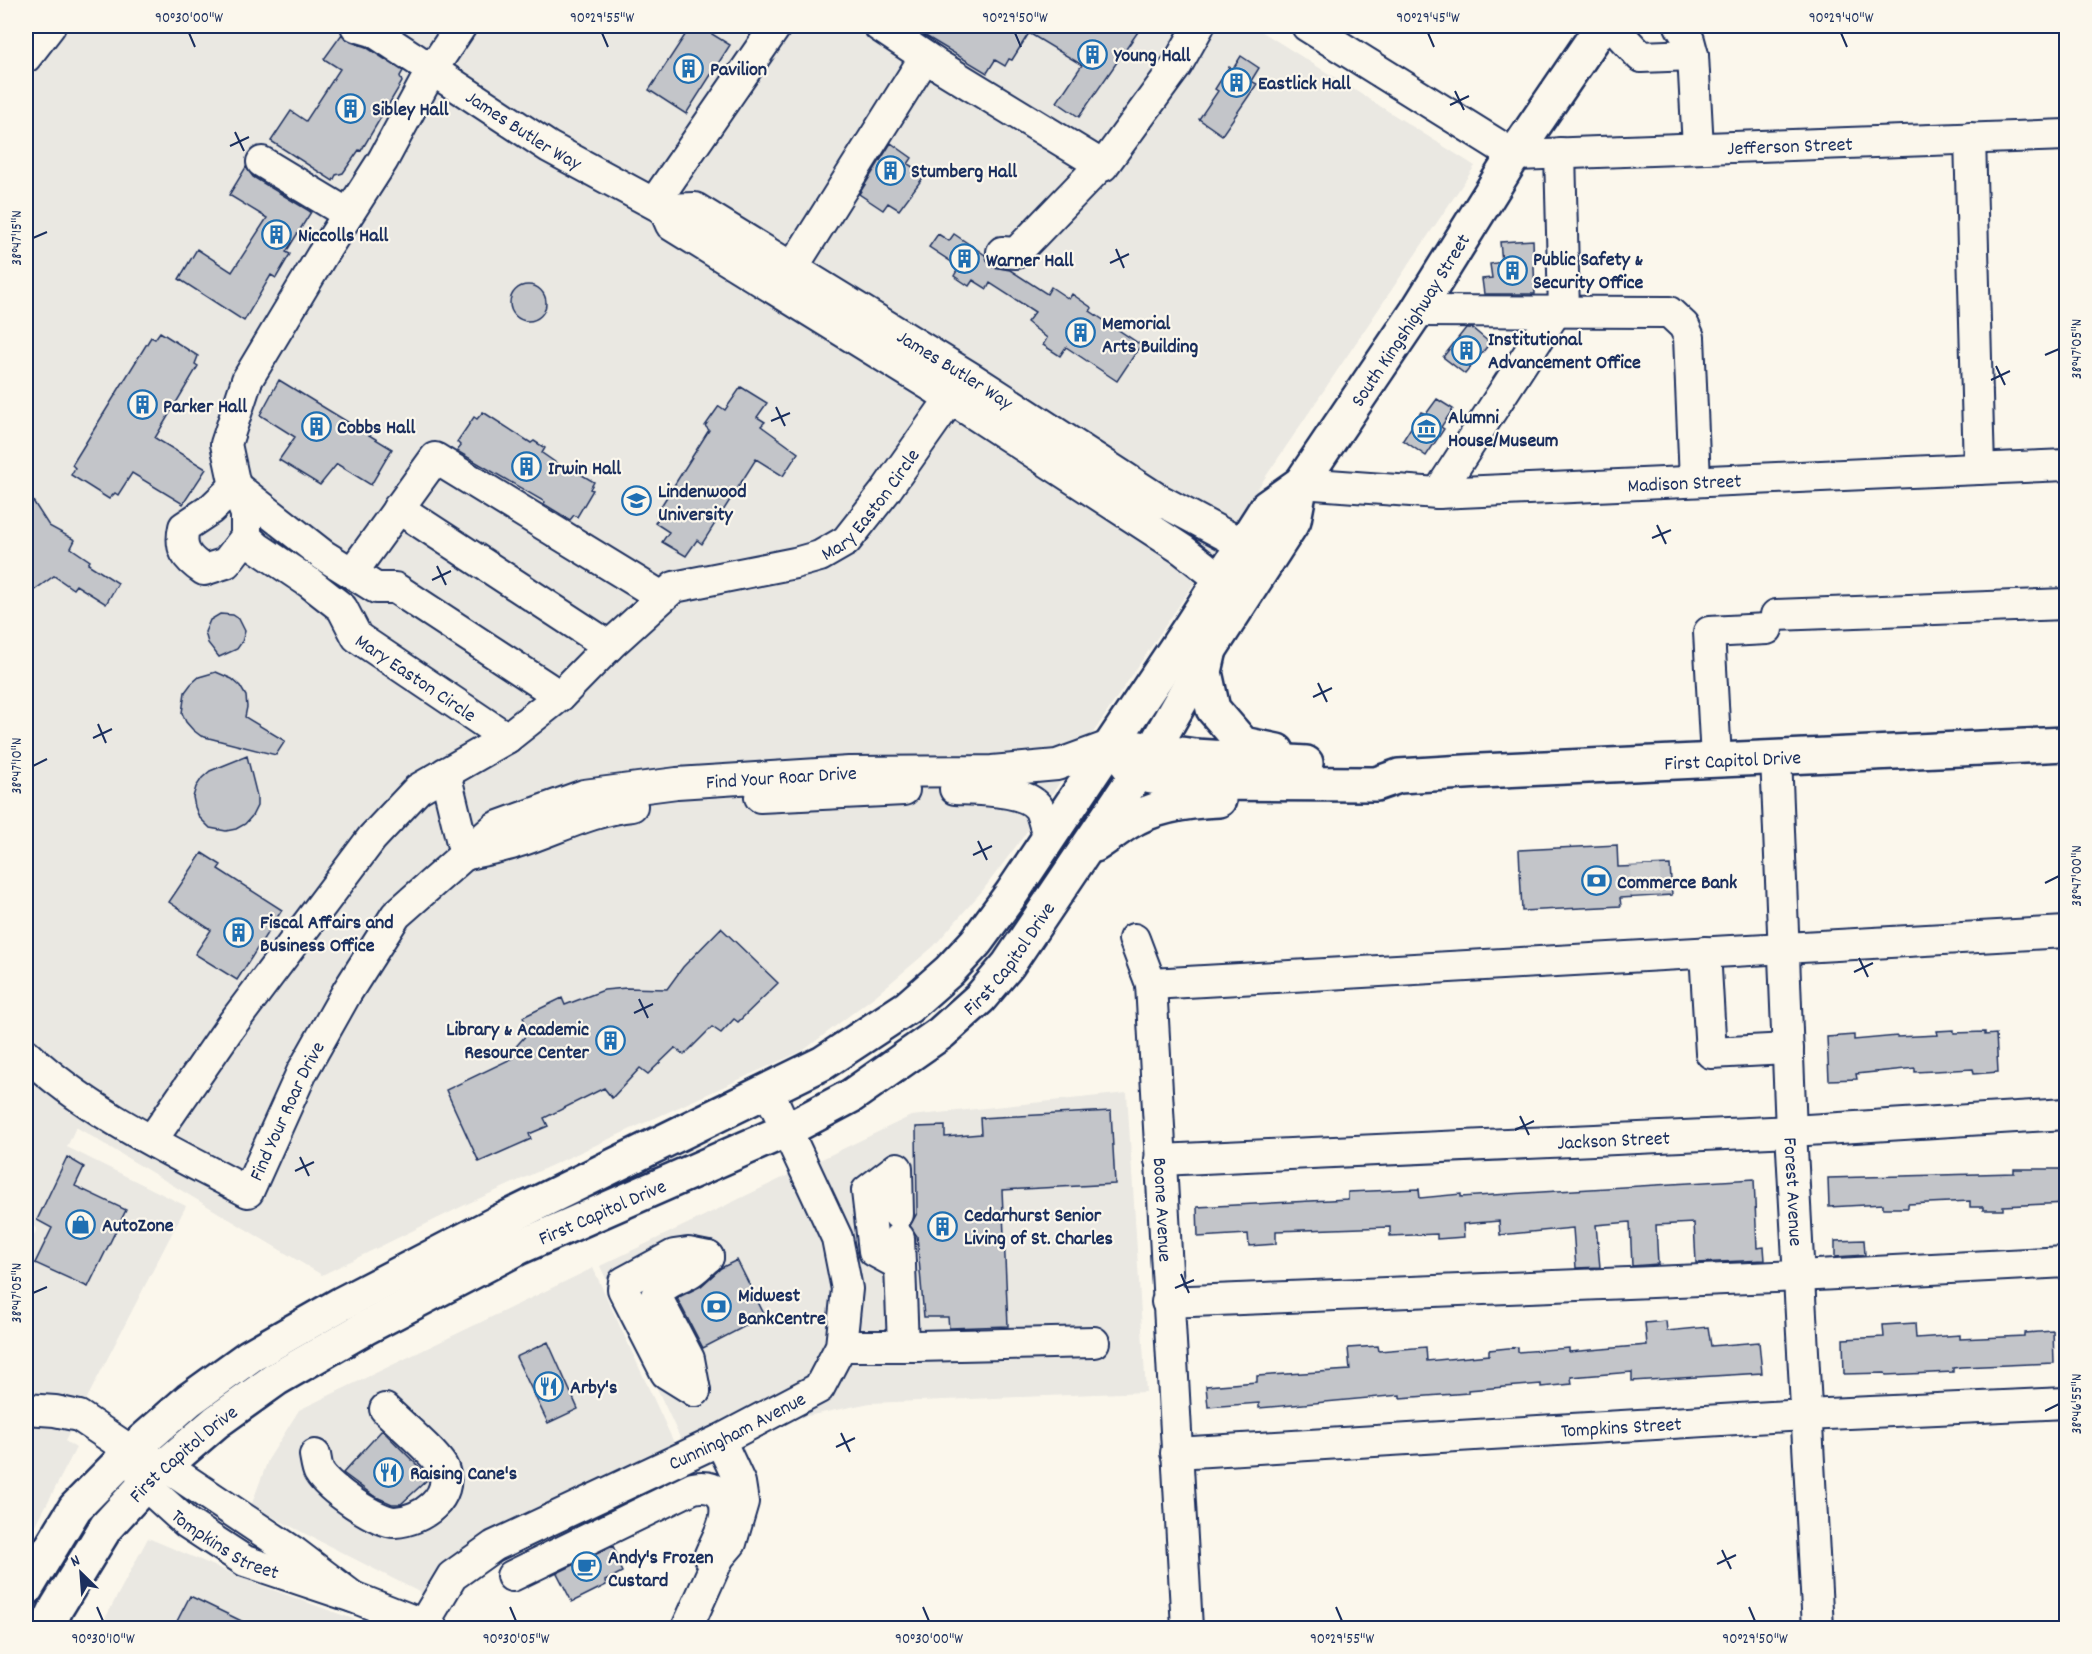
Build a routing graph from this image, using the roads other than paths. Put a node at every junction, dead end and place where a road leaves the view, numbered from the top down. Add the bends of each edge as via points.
1 (50, 26) edge
2 (356, 26) edge
3 (461, 26) edge
4 (776, 26) edge
5 (879, 26) edge
6 (1307, 26) edge
7 (1602, 26) edge
8 (1617, 26) edge
9 (1680, 26) edge
10 (1194, 34) edge
11 (1693, 54) junction
12 (26, 57) edge
13 (925, 57) junction
14 (431, 70) junction
15 (2067, 135) edge
16 (1970, 138) junction
17 (1698, 148) junction
18 (1560, 153) junction
19 (1514, 155) junction
20 (261, 162) dead end
21 (1094, 172) dead end
22 (659, 206) junction
23 (348, 214) junction
24 (1002, 252) dead end
25 (793, 267) junction
26 (1417, 311) junction
27 (1560, 311) junction
28 (951, 399) junction
29 (2067, 465) edge
30 (1979, 469) junction
31 (1695, 481) junction
32 (1301, 483) junction
33 (235, 486) junction
34 (1438, 493) junction
35 (398, 508) junction
36 (246, 537) junction
37 (1242, 544) junction
38 (352, 573) junction
39 (1220, 579) junction
40 (662, 597) junction
41 (2067, 604) edge
42 (609, 646) junction
43 (1211, 648) junction
44 (560, 696) junction
45 (507, 738) junction
46 (2067, 744) edge
47 (1112, 745) junction
48 (1776, 756) junction
49 (1716, 759) junction
50 (1145, 761) junction
51 (1340, 766) junction
52 (445, 773) junction
53 (1388, 780) junction
54 (1049, 838) junction
55 (1083, 852) junction
56 (465, 855) junction
57 (2067, 932) edge
58 (1134, 939) dead end
59 (1783, 947) junction
60 (1705, 952) junction
61 (1151, 984) junction
62 (1788, 1049) junction
63 (26, 1054) edge
64 (768, 1090) junction
65 (2067, 1114) edge
66 (787, 1130) junction
67 (1791, 1131) junction
68 (152, 1140) junction
69 (1160, 1160) junction
70 (899, 1239) dead end
71 (708, 1257) dead end
72 (2067, 1262) edge
73 (1798, 1276) junction
74 (1167, 1302) junction
75 (1094, 1342) dead end
76 (841, 1346) junction
77 (903, 1346) junction
78 (694, 1391) dead end
79 (2067, 1403) edge
80 (26, 1409) edge
81 (385, 1409) dead end
82 (1805, 1415) junction
83 (720, 1440) junction
84 (131, 1451) junction
85 (1176, 1453) junction
86 (315, 1455) dead end
87 (155, 1476) junction
88 (709, 1557) dead end
89 (512, 1576) dead end
90 (26, 1589) edge
91 (425, 1627) edge
92 (47, 1629) edge
93 (687, 1629) edge
94 (1187, 1629) edge
95 (1818, 1629) edge

1 - 12 street
2 - 14 street, James Butler Way via 373,31
3 - 14 street
4 - 22 street
5 - 13 street
6 - 19 street
7 - 19 main road, South Kingshighway Street
8 - 11 street via 1641,57
9 - 11 street
10 - 13 street via 1177,65 1103,166
11 - 17 street
13 - 25 street
14 - 22 street, James Butler Way via 549,147
14 - 23 street via 383,160
15 - 16 street, Jefferson Street
16 - 17 street, Jefferson Street
16 - 30 street
17 - 18 street, Jefferson Street
18 - 19 street, Jefferson Street
18 - 27 street
19 - 26 main road, South Kingshighway Street
20 - 23 street
21 - 24 street via 1016,253
22 - 25 street, James Butler Way via 695,208
22 - 28 street, James Butler Way via 671,225
23 - 33 street via 247,380 226,444
25 - 37 street, James Butler Way via 1158,499
26 - 27 street
26 - 32 main road, South Kingshighway Street
27 - 31 street via 1669,312 1684,326 1689,337
27 - 34 street
28 - 39 street, James Butler Way via 1183,550
28 - 40 street, Mary Easton Circle via 846,541 820,556 795,563 674,586
29 - 30 street, Madison Street
30 - 31 street, Madison Street
31 - 34 street, Madison Street
32 - 34 street, Madison Street
32 - 37 main road, South Kingshighway Street via 1267,507
32 - 43 main road, South Kingshighway Street via 1294,520
33 - 36 street via 246,514
33 - 36 street via 184,528 181,540 188,557 204,570 226,563
33 - 38 street
35 - 38 street
35 - 40 street via 435,458
35 - 42 street
36 - 45 street, Mary Easton Circle via 342,608 357,637
37 - 39 main road, South Kingshighway Street
38 - 44 street via 376,588 395,588
39 - 47 main road, South Kingshighway Street
40 - 42 street, Mary Easton Circle
41 - 49 street via 1772,622 1709,632
42 - 44 street, Mary Easton Circle
43 - 50 main road, South Kingshighway Street
43 - 51 main road via 1205,672 1213,709 1243,744
44 - 45 street, Mary Easton Circle
45 - 52 street
46 - 48 main road, First Capitol Drive
47 - 50 main road
47 - 54 main road, First Capitol Drive
47 - 56 street, Find Your Roar Drive via 1069,762 1035,767 849,772 677,783 584,795 496,827
48 - 49 main road, First Capitol Drive
48 - 59 street, Forest Avenue
49 - 53 main road, First Capitol Drive
50 - 51 main road, First Capitol Drive via 1195,756
50 - 53 main road, First Capitol Drive via 1186,783
50 - 55 main road, First Capitol Drive
51 - 53 main road, First Capitol Drive via 1377,768
52 - 56 street
52 - 68 street via 418,789 372,838 230,1027
53 - 55 main road via 1338,797 1177,804 1149,811
54 - 56 street, Find Your Roar Drive via 1038,807 1024,798 1008,792 952,789 616,807 514,843
54 - 64 main road, First Capitol Drive via 976,942 949,971 908,1007 823,1063
55 - 66 main road, First Capitol Drive via 1008,965 980,998 941,1033 851,1096
56 - 68 street, Find Your Roar Drive via 396,915 302,1072 248,1192
57 - 59 street
58 - 61 street, Boone Avenue
59 - 60 street
59 - 62 street, Forest Avenue
60 - 61 street
60 - 62 street via 1712,1053
61 - 69 street, Boone Avenue
62 - 67 street, Forest Avenue
63 - 68 street, Find Your Roar Drive via 95,1109
64 - 66 street, Cunningham Avenue
64 - 84 main road, First Capitol Drive via 341,1304 250,1356 189,1400
65 - 67 street, Jackson Street
66 - 76 street, Cunningham Avenue via 837,1238 847,1289
66 - 87 main road, First Capitol Drive via 520,1247 365,1328 276,1379 216,1422
67 - 69 street, Jackson Street
67 - 73 street, Forest Avenue
69 - 74 street, Boone Avenue
70 - 77 street
71 - 78 street via 674,1255 632,1276 624,1282 623,1289 666,1373
72 - 73 street
73 - 74 street
73 - 82 street, Forest Avenue
74 - 85 street, Boone Avenue
75 - 77 street
76 - 77 street
76 - 83 street, Cunningham Avenue via 819,1389
79 - 82 street, Tompkins Street
80 - 84 street via 79,1416
81 - 86 street via 443,1468 445,1487 436,1505 415,1517 394,1522 374,1516 331,1486 319,1472
82 - 85 street, Tompkins Street
82 - 95 street, Forest Avenue
83 - 91 street, Cunningham Avenue via 494,1546 452,1576
83 - 93 street via 740,1484 743,1502 731,1543 718,1557
84 - 87 street
84 - 90 main road, First Capitol Drive via 75,1509
85 - 94 street, Boone Avenue
87 - 91 street, Tompkins Street via 296,1553 352,1597
87 - 92 main road, First Capitol Drive via 106,1527
88 - 89 street via 725,1516 724,1499 705,1485

